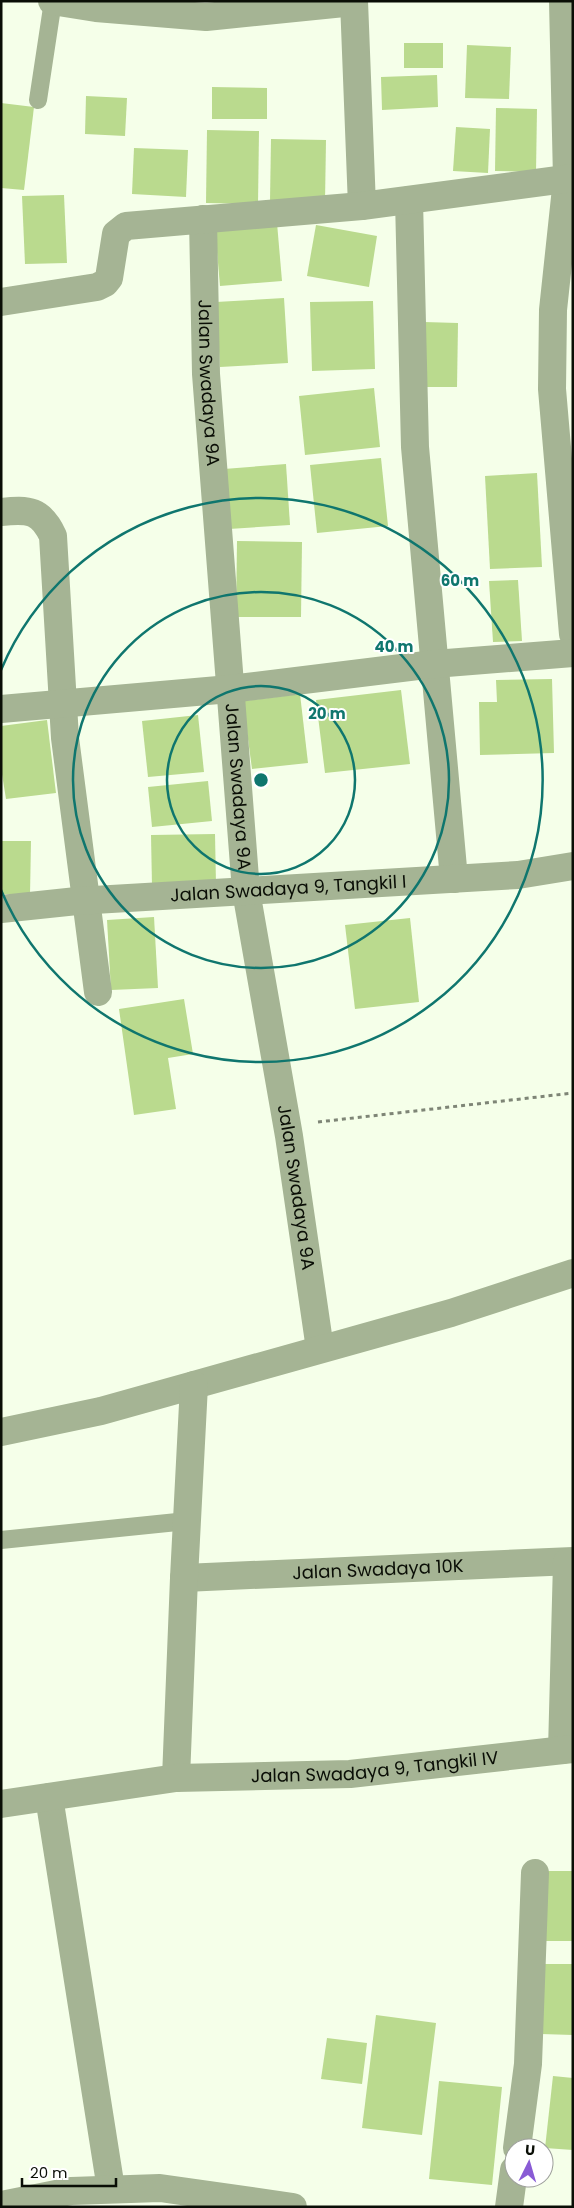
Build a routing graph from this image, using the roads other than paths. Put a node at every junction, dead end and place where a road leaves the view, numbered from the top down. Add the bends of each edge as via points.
1 (52, 1) edge
2 (563, 1) edge
3 (354, 2) edge
4 (38, 100) dead end
5 (570, 179) edge
6 (409, 200) junction
7 (362, 206) junction
8 (203, 219) junction
9 (1, 302) edge
10 (1, 512) edge
11 (570, 572) edge
12 (573, 634) edge
13 (573, 653) edge
14 (434, 664) junction
15 (230, 689) junction
16 (64, 702) junction
17 (1, 709) edge
18 (573, 866) edge
19 (454, 879) junction
20 (246, 892) junction
21 (86, 901) junction
22 (1, 909) edge
23 (98, 992) dead end
24 (573, 1273) edge
25 (320, 1349) junction
26 (194, 1385) junction
27 (1, 1432) edge
28 (187, 1521) junction
29 (1, 1540) edge
30 (570, 1561) edge
31 (184, 1578) junction
32 (568, 1750) edge
33 (176, 1778) junction
34 (49, 1797) junction
35 (1, 1804) edge
36 (535, 1873) dead end
37 (518, 2138) edge
38 (512, 2188) edge
39 (111, 2190) junction
40 (160, 2197) edge
41 (1, 2205) edge
42 (293, 2207) edge
43 (509, 2207) edge

1 - 3 street via 206,17
1 - 4 lane
2 - 5 street
3 - 7 street
5 - 6 street
5 - 11 street via 553,310 552,390
6 - 7 street
6 - 14 street via 415,447
7 - 8 street
8 - 9 street via 126,226 116,234 109,278 105,283
8 - 15 street, Jalan Swadaya 9A via 206,374
10 - 16 street via 17,510 36,514 46,522 53,536
11 - 12 street
13 - 14 street
14 - 15 street
14 - 19 street
15 - 16 street
15 - 20 street, Jalan Swadaya 9A
16 - 17 street
16 - 21 street via 65,738
18 - 19 street, Jalan Swadaya 9, Tangkil I via 518,875
19 - 20 street, Jalan Swadaya 9, Tangkil I
20 - 21 street, Jalan Swadaya 9, Tangkil I
20 - 25 street, Jalan Swadaya 9A
21 - 22 street, Jalan Swadaya 9, Tangkil I
21 - 23 street
24 - 25 street via 451,1313
25 - 26 street
26 - 27 street via 101,1411
26 - 28 street
28 - 29 lane
28 - 31 street
30 - 31 street, Jalan Swadaya 10K
30 - 32 street
31 - 33 street
32 - 33 street, Jalan Swadaya 9, Tangkil IV via 350,1774
33 - 34 street, Jalan Swadaya 9, Tangkil IV
34 - 35 street, Jalan Swadaya 9, Tangkil IV
34 - 39 street
36 - 37 street via 528,2064
38 - 43 street
39 - 40 street
39 - 41 street via 71,2191
40 - 42 street

